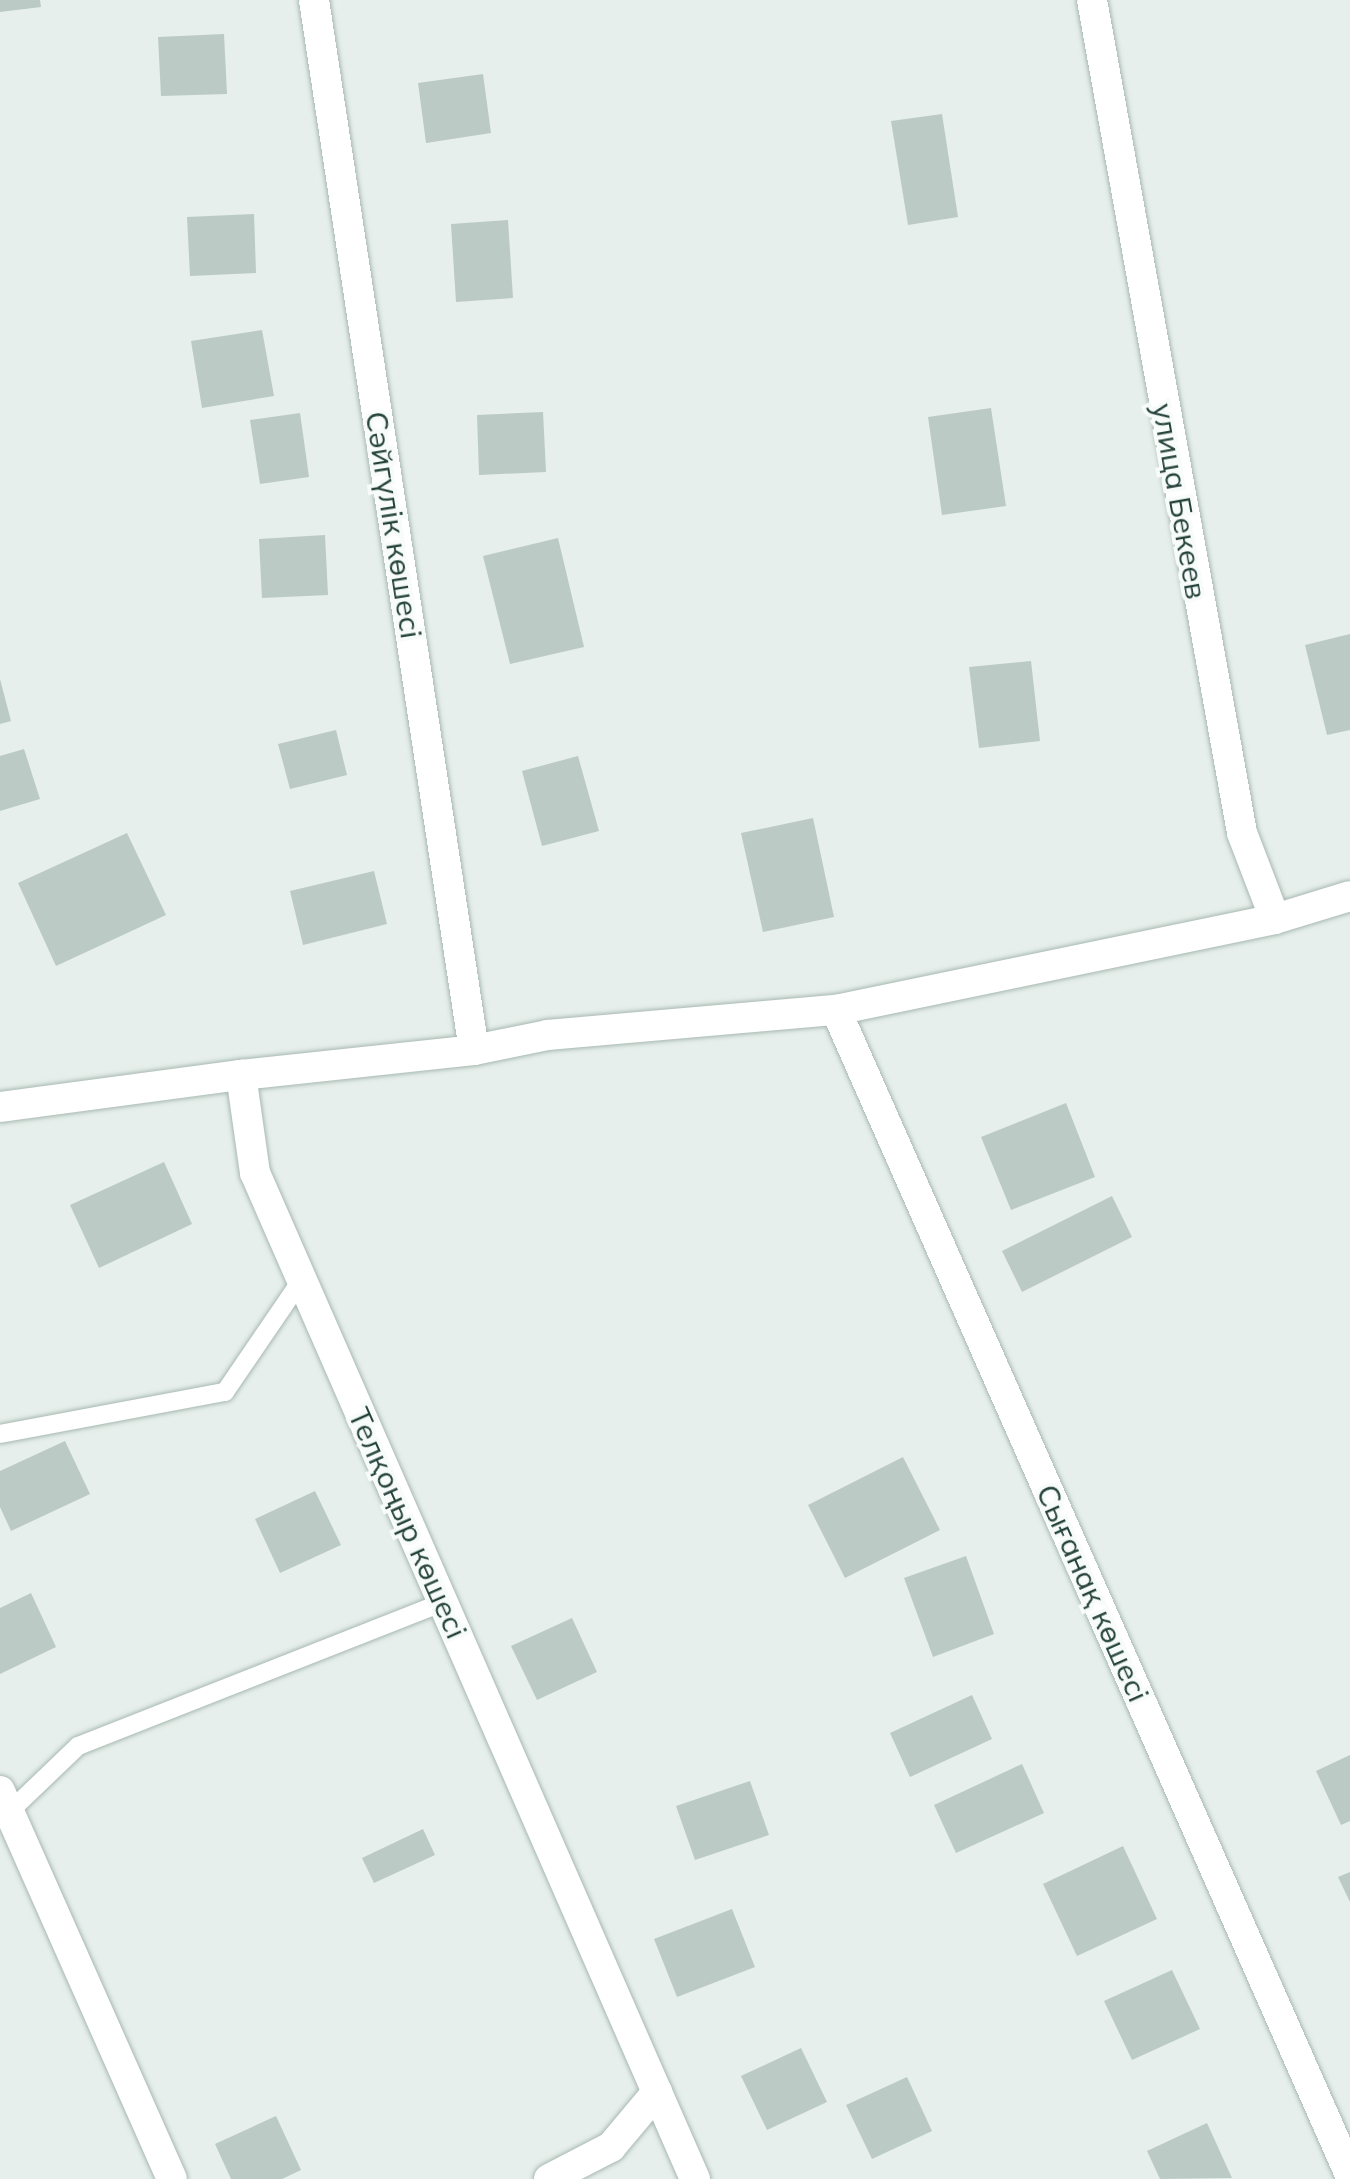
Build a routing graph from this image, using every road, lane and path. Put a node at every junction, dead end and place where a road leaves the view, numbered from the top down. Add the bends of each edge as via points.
1 (314, 0) edge
2 (1092, 0) edge
3 (1350, 896) edge
4 (1275, 919) junction
5 (836, 1010) junction
6 (474, 1050) junction
7 (241, 1075) junction
8 (0, 1107) edge
9 (302, 1279) junction
10 (0, 1434) edge
11 (443, 1602) junction
12 (3, 1808) edge
13 (657, 2092) junction
14 (1350, 2175) edge
15 (172, 2179) edge
16 (549, 2179) edge
17 (695, 2179) edge

1 - 6 street, Сәйгүлік көшесі
2 - 4 street, улица Бекеев via 1224,757 1242,833
3 - 4 street
4 - 5 street
5 - 6 street via 548,1035
5 - 14 street, Сығанақ көшесі
6 - 7 street
7 - 8 street
7 - 9 street, Телқоңыр көшесі via 255,1173
9 - 10 lane via 225,1392
9 - 11 street, Телқоңыр көшесі
11 - 12 lane via 78,1746
11 - 13 street, Телқоңыр көшесі
12 - 15 street
13 - 16 street via 611,2147
13 - 17 street, Телқоңыр көшесі

